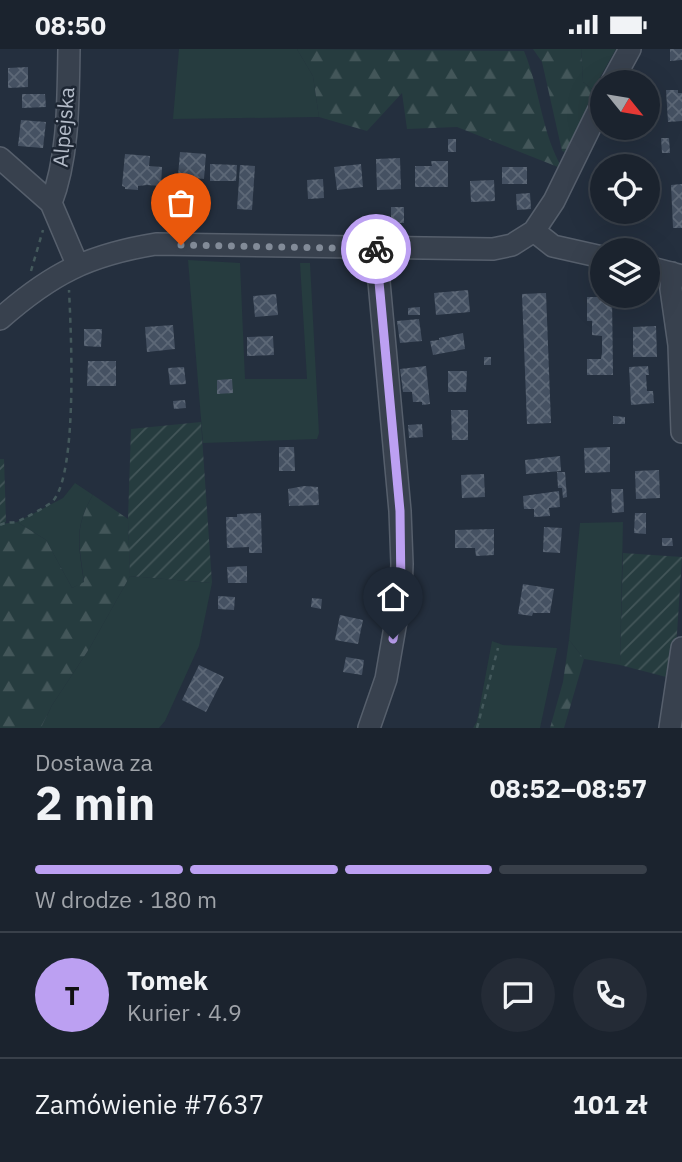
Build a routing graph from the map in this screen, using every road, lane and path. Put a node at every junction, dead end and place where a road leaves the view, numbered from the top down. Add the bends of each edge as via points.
1 (69, 49) edge
2 (630, 49) edge
3 (619, 70) edge
4 (590, 128) edge
5 (0, 158) edge
6 (51, 203) junction
7 (534, 231) junction
8 (376, 249) junction
9 (590, 254) edge
10 (69, 269) junction
11 (677, 274) edge
12 (29, 279) dead end
13 (0, 319) edge
14 (682, 432) edge
15 (0, 525) edge
16 (498, 648) dead end
17 (682, 648) edge
18 (369, 728) edge
19 (477, 728) edge
20 (670, 728) edge

1 - 6 street, Alpejska via 59,182
2 - 3 street
4 - 7 street
5 - 6 street
6 - 10 street
6 - 12 path
7 - 8 street via 512,245 493,249
7 - 9 street via 553,246
8 - 10 street via 156,244 102,255
8 - 18 street via 402,564 386,679
10 - 13 street
10 - 15 path via 68,451 61,486 52,502
11 - 14 street via 671,289 677,321
16 - 19 path
17 - 20 street

